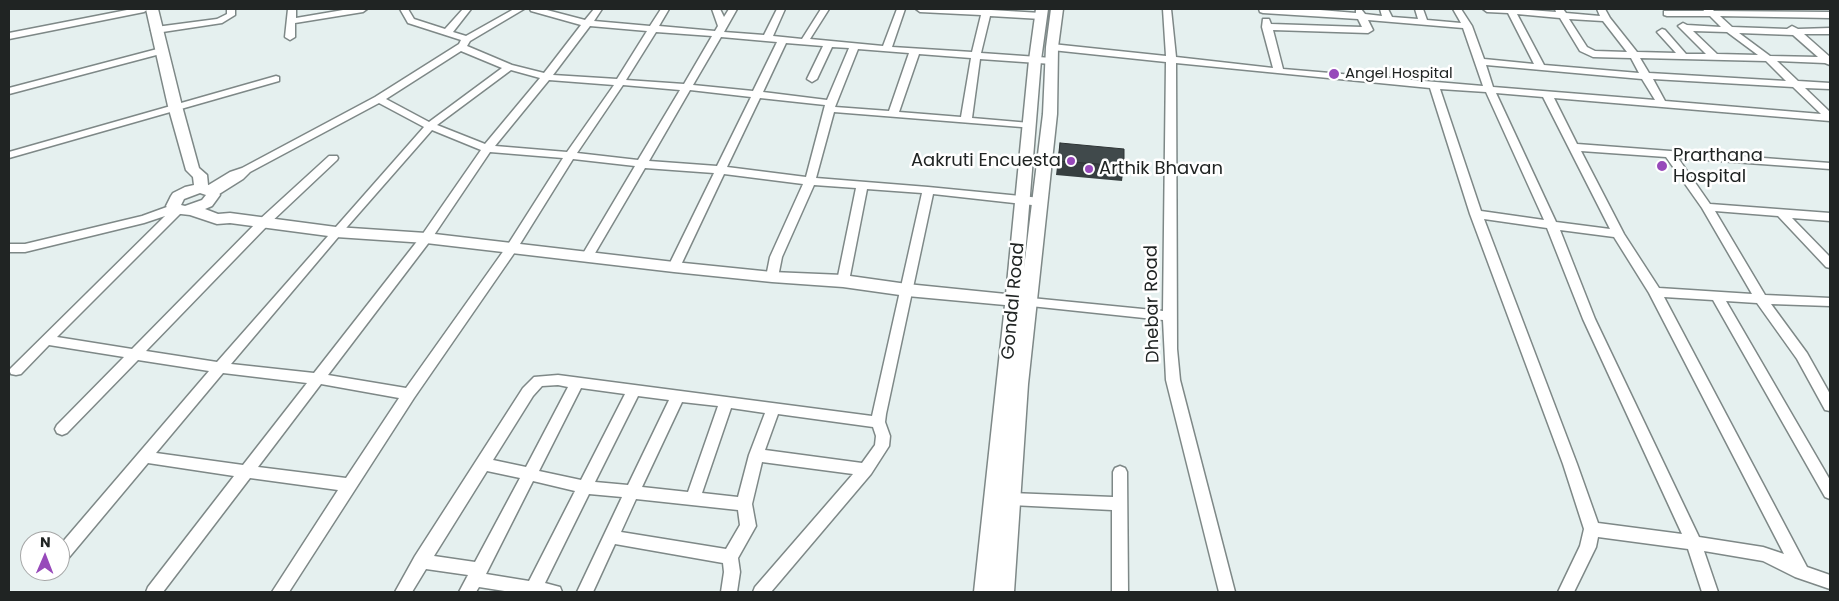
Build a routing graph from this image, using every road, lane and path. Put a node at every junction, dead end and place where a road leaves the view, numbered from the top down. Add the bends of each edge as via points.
1 (144, 9) edge
2 (152, 9) edge
3 (231, 9) edge
4 (292, 9) edge
5 (359, 9) edge
6 (404, 9) edge
7 (467, 9) edge
8 (534, 9) edge
9 (598, 9) edge
10 (665, 9) edge
11 (716, 9) edge
12 (733, 9) edge
13 (781, 9) edge
14 (825, 9) edge
15 (901, 9) edge
16 (920, 9) edge
17 (1057, 9) edge
18 (1168, 9) edge
19 (1263, 9) edge
20 (1384, 9) edge
21 (1419, 9) edge
22 (1457, 9) edge
23 (1487, 9) edge
24 (1601, 9) edge
25 (1821, 9) edge
26 (513, 10) edge
27 (1307, 10) edge
28 (987, 11) edge
29 (1511, 11) junction
30 (1664, 11) edge
31 (1709, 11) edge
32 (1774, 11) edge
33 (1041, 12) edge
34 (1561, 12) edge
35 (1360, 13) edge
36 (1830, 15) edge
37 (1388, 19) junction
38 (1606, 19) junction
39 (293, 21) junction
40 (1423, 22) junction
41 (586, 24) junction
42 (1467, 26) junction
43 (1267, 27) junction
44 (653, 28) junction
45 (1685, 28) junction
46 (720, 29) junction
47 (156, 30) junction
48 (1730, 30) junction
49 (1830, 31) edge
50 (1662, 32) dead end
51 (1795, 32) junction
52 (447, 33) junction
53 (9, 36) edge
54 (290, 37) dead end
55 (767, 38) junction
56 (783, 40) junction
57 (465, 42) junction
58 (804, 42) junction
59 (829, 44) junction
60 (855, 46) junction
61 (887, 49) junction
62 (161, 51) junction
63 (915, 51) junction
64 (1052, 54) junction
65 (976, 55) junction
66 (1634, 56) junction
67 (1683, 56) junction
68 (1714, 57) junction
69 (1035, 60) junction
70 (1171, 60) junction
71 (1770, 60) junction
72 (1829, 61) edge
73 (1480, 62) junction
74 (1540, 66) junction
75 (509, 67) junction
76 (1279, 71) junction
77 (1645, 76) junction
78 (546, 77) junction
79 (276, 79) dead end
80 (812, 79) dead end
81 (619, 84) junction
82 (1434, 84) junction
83 (1796, 86) junction
84 (1830, 86) edge
85 (686, 87) junction
86 (1489, 89) junction
87 (9, 91) edge
88 (1546, 94) junction
89 (757, 96) junction
90 (379, 99) junction
91 (1661, 103) junction
92 (175, 106) junction
93 (830, 106) junction
94 (893, 115) junction
95 (1830, 117) edge
96 (966, 121) junction
97 (430, 126) junction
98 (1030, 126) junction
99 (1574, 147) junction
100 (487, 150) junction
101 (1669, 153) junction
102 (9, 155) edge
103 (570, 155) junction
104 (333, 158) dead end
105 (641, 164) junction
106 (1830, 166) edge
107 (722, 170) junction
108 (810, 181) junction
109 (862, 185) junction
110 (203, 190) junction
111 (928, 190) junction
112 (1024, 201) junction
113 (1041, 202) junction
114 (175, 207) junction
115 (1707, 207) junction
116 (197, 208) junction
117 (1781, 213) junction
118 (1476, 214) junction
119 (1828, 219) edge
120 (264, 222) junction
121 (1552, 225) junction
122 (336, 232) junction
123 (1618, 234) junction
124 (426, 238) junction
125 (9, 248) edge
126 (24, 248) junction
127 (511, 249) junction
128 (587, 256) junction
129 (9, 258) edge
130 (1830, 264) edge
131 (674, 267) junction
132 (772, 277) junction
133 (843, 281) junction
134 (907, 290) junction
135 (1655, 292) junction
136 (1716, 295) junction
137 (1762, 299) junction
138 (1022, 301) junction
139 (1830, 302) edge
140 (1170, 316) junction
141 (47, 340) junction
142 (136, 354) junction
143 (1802, 356) junction
144 (220, 368) junction
145 (16, 370) dead end
146 (320, 379) junction
147 (577, 382) junction
148 (1830, 387) edge
149 (634, 390) junction
150 (409, 394) junction
151 (676, 397) junction
152 (726, 404) junction
153 (1830, 406) edge
154 (773, 409) junction
155 (878, 422) junction
156 (62, 429) dead end
157 (756, 455) junction
158 (144, 457) junction
159 (484, 464) junction
160 (866, 470) junction
161 (247, 472) junction
162 (1120, 472) dead end
163 (530, 475) junction
164 (350, 485) junction
165 (584, 487) junction
166 (633, 492) junction
167 (1830, 493) edge
168 (693, 499) junction
169 (1011, 499) junction
170 (744, 504) junction
171 (1120, 504) junction
172 (1592, 528) junction
173 (612, 537) junction
174 (1694, 543) junction
175 (70, 544) edge
176 (730, 556) junction
177 (421, 561) junction
178 (1801, 572) junction
179 (474, 581) edge
180 (1830, 582) edge
181 (533, 590) edge
182 (154, 592) edge
183 (280, 592) edge
184 (403, 592) edge
185 (554, 592) edge
186 (585, 592) edge
187 (729, 592) edge
188 (761, 592) edge
189 (984, 592) edge
190 (1004, 592) edge
191 (1120, 592) edge
192 (1227, 592) edge
193 (1566, 592) edge
194 (1710, 592) edge

1 - 53 street
2 - 47 main road
3 - 47 street via 231,15 219,21
4 - 39 street
5 - 39 street
6 - 52 street via 411,21
7 - 52 street
8 - 41 street
9 - 41 street
10 - 44 street
11 - 46 street
12 - 46 street
13 - 55 street
14 - 58 street
15 - 61 street
16 - 28 street
17 - 64 main road, Gondal Road
18 - 70 street, Dhebar Road
19 - 27 street
19 - 43 street
20 - 37 street
21 - 40 street
22 - 42 street
23 - 29 street
24 - 38 street
25 - 36 street
26 - 57 street
27 - 35 street
28 - 33 street
28 - 65 street
29 - 34 street
29 - 74 street
30 - 31 street
30 - 45 street
31 - 32 street
31 - 48 street
32 - 36 street
32 - 51 street
33 - 69 main road, Gondal Road
34 - 38 street
34 - 66 street via 1587,52
35 - 37 street
35 - 43 street via 1368,30
37 - 40 street
38 - 66 street
39 - 54 street
40 - 42 street
41 - 44 street
41 - 78 street
42 - 73 street
43 - 76 street
44 - 46 street
44 - 81 street
45 - 48 street
45 - 68 street
46 - 55 street
46 - 85 street
47 - 62 main road
48 - 51 street
48 - 71 street
49 - 51 street
50 - 67 street
51 - 72 street
52 - 57 street
55 - 56 street
56 - 58 street
56 - 89 street
57 - 75 street via 470,53
57 - 90 street
58 - 59 street
59 - 60 street
59 - 80 street
60 - 61 street
60 - 93 street
61 - 63 street
62 - 87 street
62 - 92 main road
63 - 65 street
63 - 94 street
64 - 69 street
64 - 70 street
64 - 113 main road, Gondal Road
65 - 69 street
65 - 96 street
66 - 67 street
66 - 77 street
67 - 68 street
68 - 71 street
69 - 98 main road, Gondal Road
70 - 76 street
70 - 140 street, Dhebar Road
71 - 72 street
71 - 83 street
73 - 74 street
73 - 86 street
74 - 77 street
75 - 78 street
75 - 97 street
76 - 82 street
77 - 83 street
77 - 91 street
78 - 81 street
78 - 100 street
79 - 92 street
81 - 85 street
81 - 103 street
82 - 86 street
82 - 118 street
83 - 84 street
83 - 95 street
85 - 89 street
85 - 105 street
86 - 88 street
86 - 121 street
88 - 91 street
88 - 99 street
89 - 93 street
89 - 107 street
90 - 97 street
90 - 110 street
91 - 95 street
92 - 102 street
92 - 110 main road via 193,170 186,179
93 - 94 street
93 - 108 street
94 - 96 street
96 - 98 street
97 - 100 street
97 - 122 street
98 - 112 main road, Gondal Road
99 - 101 street
99 - 123 street
100 - 103 street
100 - 124 street
101 - 106 street
101 - 115 street
103 - 105 street
103 - 127 street
104 - 120 street
105 - 107 street
105 - 128 street
107 - 108 street
107 - 131 street
108 - 109 street
108 - 132 street via 776,257
109 - 111 street
109 - 133 street
110 - 114 main road via 178,196
110 - 116 main road via 211,199
111 - 112 street
111 - 134 street
112 - 113 street
112 - 138 main road, Gondal Road
113 - 138 main road, Gondal Road
114 - 116 main road
114 - 126 street via 144,219
114 - 141 street
115 - 117 street
115 - 137 street
116 - 120 main road via 217,219
117 - 119 street
117 - 130 street
118 - 121 street
118 - 172 street
120 - 122 main road
120 - 142 street
121 - 123 street
121 - 174 street via 1589,319
122 - 124 main road
122 - 144 street
123 - 135 street
124 - 127 main road
124 - 146 street
125 - 126 street
126 - 129 street
127 - 128 main road
127 - 150 street
128 - 131 main road
131 - 132 main road
132 - 133 main road
133 - 134 main road
134 - 138 main road
134 - 155 street
135 - 136 street
135 - 178 street
136 - 137 street
136 - 167 street
137 - 139 street
137 - 143 street
138 - 140 street
138 - 169 main road, Gondal Road
138 - 189 main road, Gondal Road
140 - 192 street, Dhebar Road via 1173,380
141 - 142 street
141 - 145 street
142 - 144 street
142 - 156 street
143 - 148 street
143 - 153 street
144 - 146 street
144 - 158 street
146 - 150 street
146 - 161 street
147 - 149 street
147 - 159 street via 547,379 532,386
147 - 163 street
149 - 151 street
149 - 165 street
150 - 164 street
151 - 152 street
151 - 166 street
152 - 154 street
152 - 168 street
154 - 155 street
154 - 157 street
155 - 160 street via 883,436 882,446
157 - 160 street
157 - 170 street
158 - 161 street
158 - 175 street
159 - 163 street
159 - 177 street
160 - 188 street
161 - 164 street
161 - 182 street
162 - 171 street
163 - 165 street
163 - 179 street
164 - 183 street
165 - 166 street
165 - 181 street
166 - 168 street
166 - 173 street
168 - 170 street
169 - 171 street
169 - 190 main road, Gondal Road
170 - 176 street via 748,526
171 - 191 street
172 - 174 street
172 - 193 street via 1588,547
173 - 176 street
173 - 186 street
174 - 178 street via 1763,554
174 - 194 street
176 - 187 street
177 - 179 street
177 - 184 street
178 - 180 street
179 - 181 street
181 - 185 street

